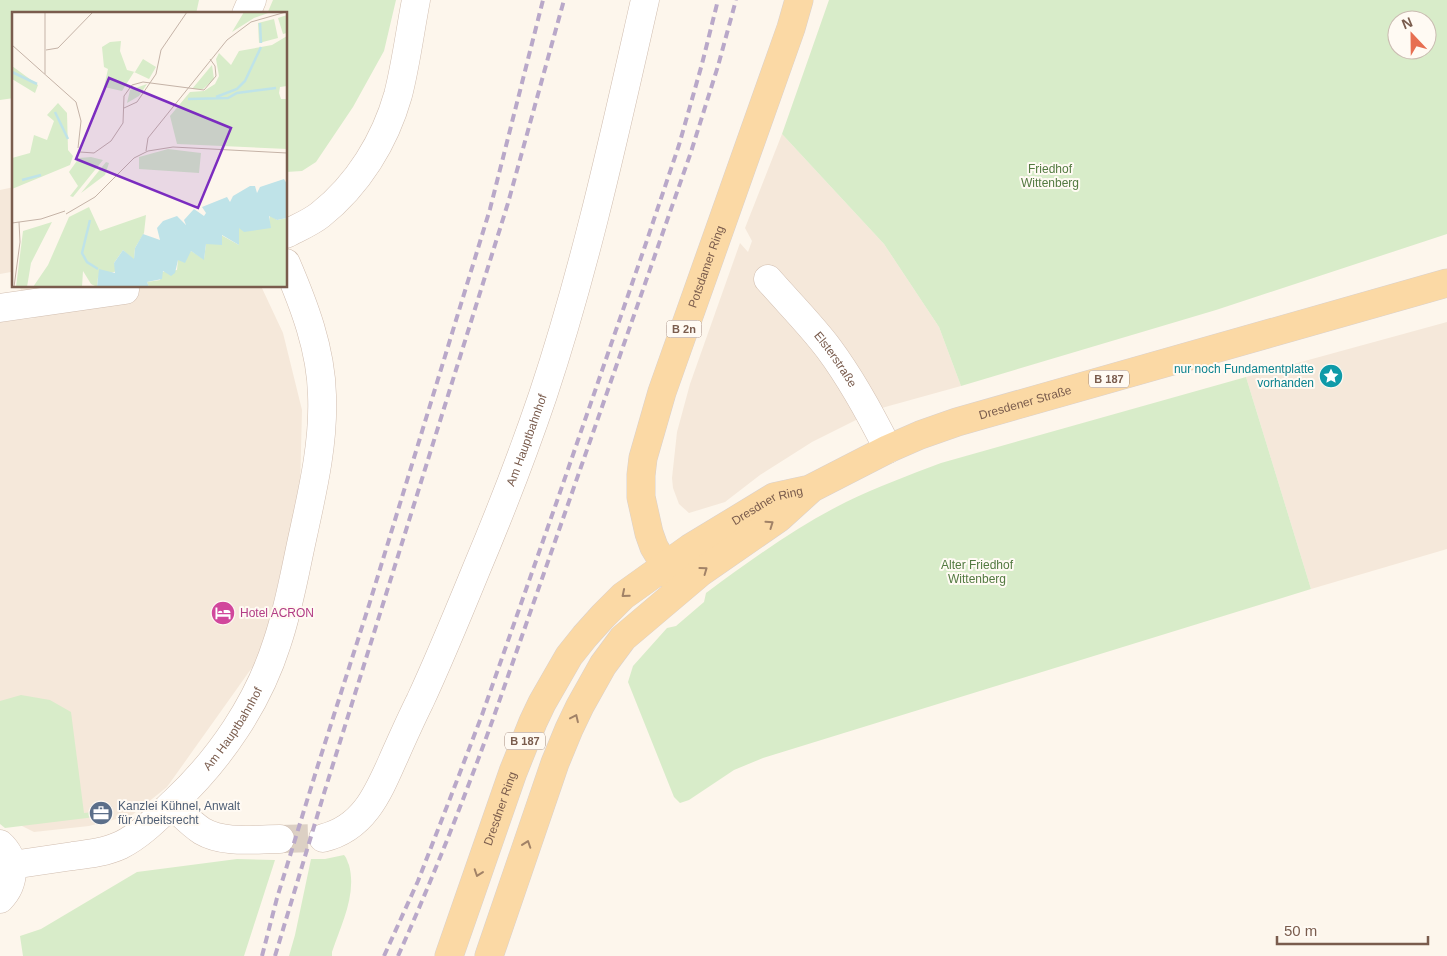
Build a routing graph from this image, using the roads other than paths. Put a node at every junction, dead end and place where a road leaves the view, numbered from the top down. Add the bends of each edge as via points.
1 (252, 0) edge
2 (416, 0) edge
3 (645, 0) edge
4 (799, 0) edge
5 (247, 12) edge
6 (288, 233) edge
7 (288, 268) edge
8 (768, 279) dead end
9 (1447, 283) edge
10 (125, 290) dead end
11 (0, 308) edge
12 (888, 449) junction
13 (812, 488) junction
14 (664, 565) junction
15 (680, 589) junction
16 (172, 805) junction
17 (323, 838) tunnel mouth
18 (280, 839) tunnel mouth
19 (6, 854) edge
20 (0, 900) edge
21 (449, 956) edge
22 (488, 956) edge

1 - 5 street
2 - 6 street via 398,93 380,143 357,177 331,206
3 - 17 street, Am Hauptbahnhof via 578,276 543,394 510,485 434,670 373,802 356,821
4 - 14 main road, Potsdamer Ring / B 2n via 647,441 641,475 642,504 648,532
7 - 16 street, Am Hauptbahnhof via 313,334 321,377 322,426 309,509 283,624 257,693 217,755
8 - 12 street, Elsterstraße via 828,348
9 - 12 main road, Dresdener Straße / B 187 via 957,422
10 - 11 street
12 - 13 main road, Dresdener Straße / B 187
13 - 14 main road, Dresdner Ring / B 187 via 774,497
15 -> 13 main road, Dresdner Ring / B 187 via 779,518
14 - 15 main road, Potsdamer Ring / B 2n
14 -> 21 main road, Dresdner Ring / B 187 via 623,596 603,616 569,656 551,687 513,772
22 -> 15 main road, Dresdner Ring / B 187 via 555,763 580,706 624,638
16 - 18 street via 213,835
16 - 19 street, Am Hauptbahnhof via 132,838 101,852
19 - 20 street via 12,880

